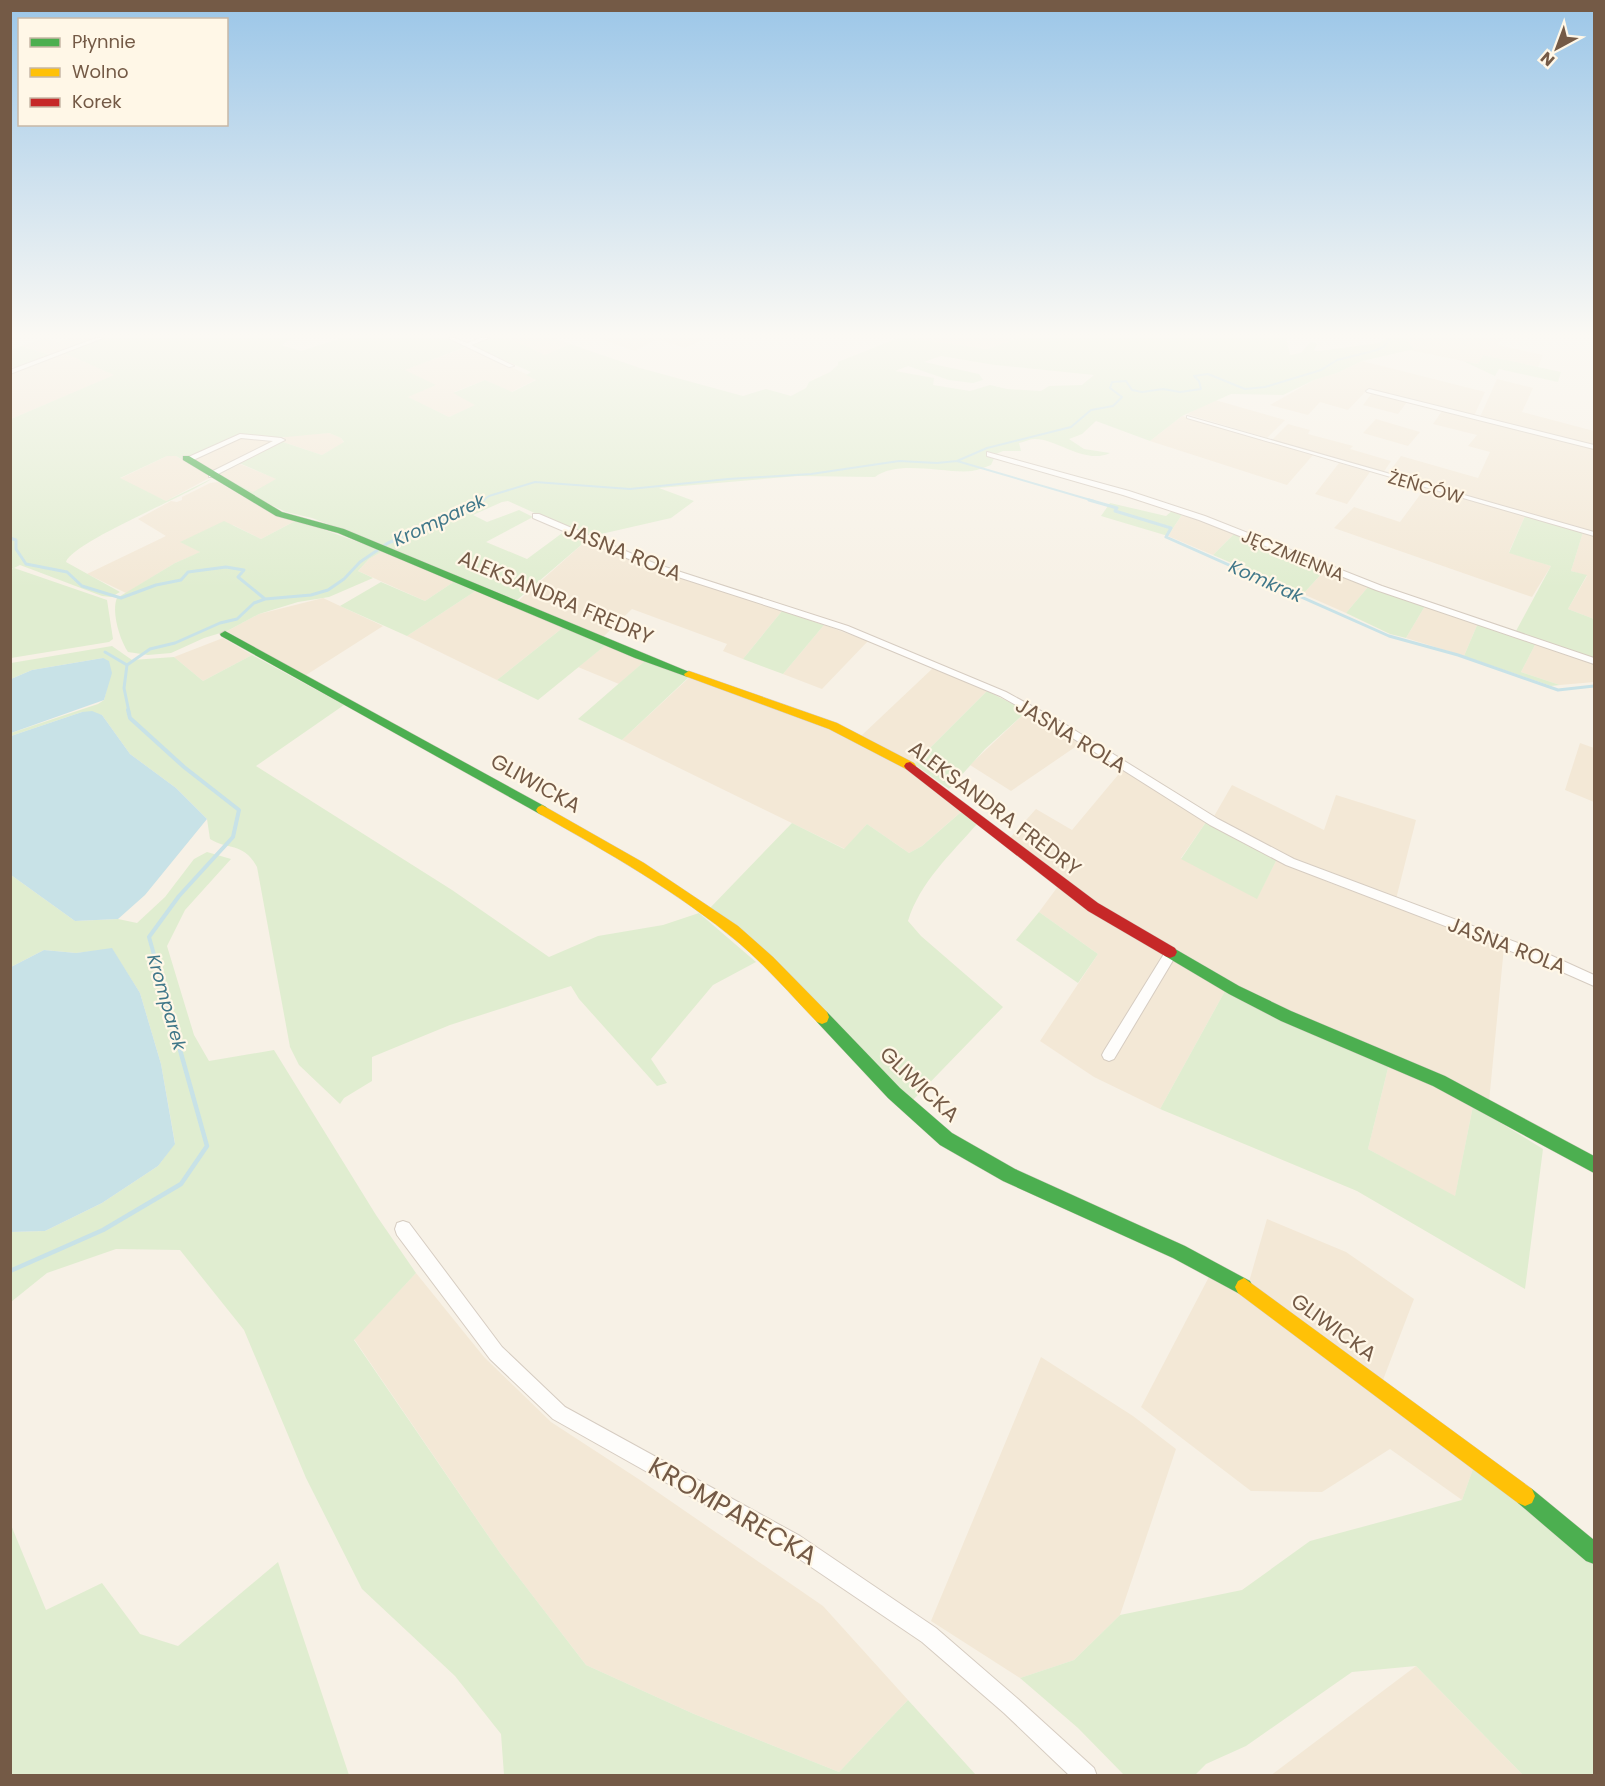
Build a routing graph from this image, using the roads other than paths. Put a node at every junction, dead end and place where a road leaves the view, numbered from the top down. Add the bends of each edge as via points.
1 (1204, 421) edge
2 (1491, 421) edge
3 (1594, 447) edge
4 (990, 454) dead end
5 (187, 459) joint
6 (212, 475) junction
7 (536, 516) dead end
8 (1594, 534) edge
9 (225, 634) dead end
10 (1594, 661) edge
11 (1171, 953) junction
12 (1594, 981) edge
13 (1109, 1056) dead end
14 (1594, 1165) edge
15 (403, 1229) dead end
16 (1594, 1553) edge
17 (1086, 1776) edge

1 - 8 street, ŻEŃCÓW
2 - 3 street
4 - 10 street, JĘCZMIENNA via 1202,518 1379,588
5 - 6 street, ALEKSANDRA FREDRY
5 - 6 street via 240,436 281,440
6 - 11 street, ALEKSANDRA FREDRY via 279,513 341,531 639,656 832,726 899,760 1093,907
7 - 12 street, JASNA ROLA via 653,566 845,628 1003,694 1214,822 1290,862 1546,958
9 - 16 street, GLIWICKA via 609,847 734,931 773,966 894,1093 946,1139 1010,1175 1179,1252 1244,1287 1525,1496
11 - 13 street
11 - 14 street, ALEKSANDRA FREDRY via 1286,1016 1439,1081
15 - 17 street, KROMPARECKA via 496,1353 559,1413 793,1543 929,1635

